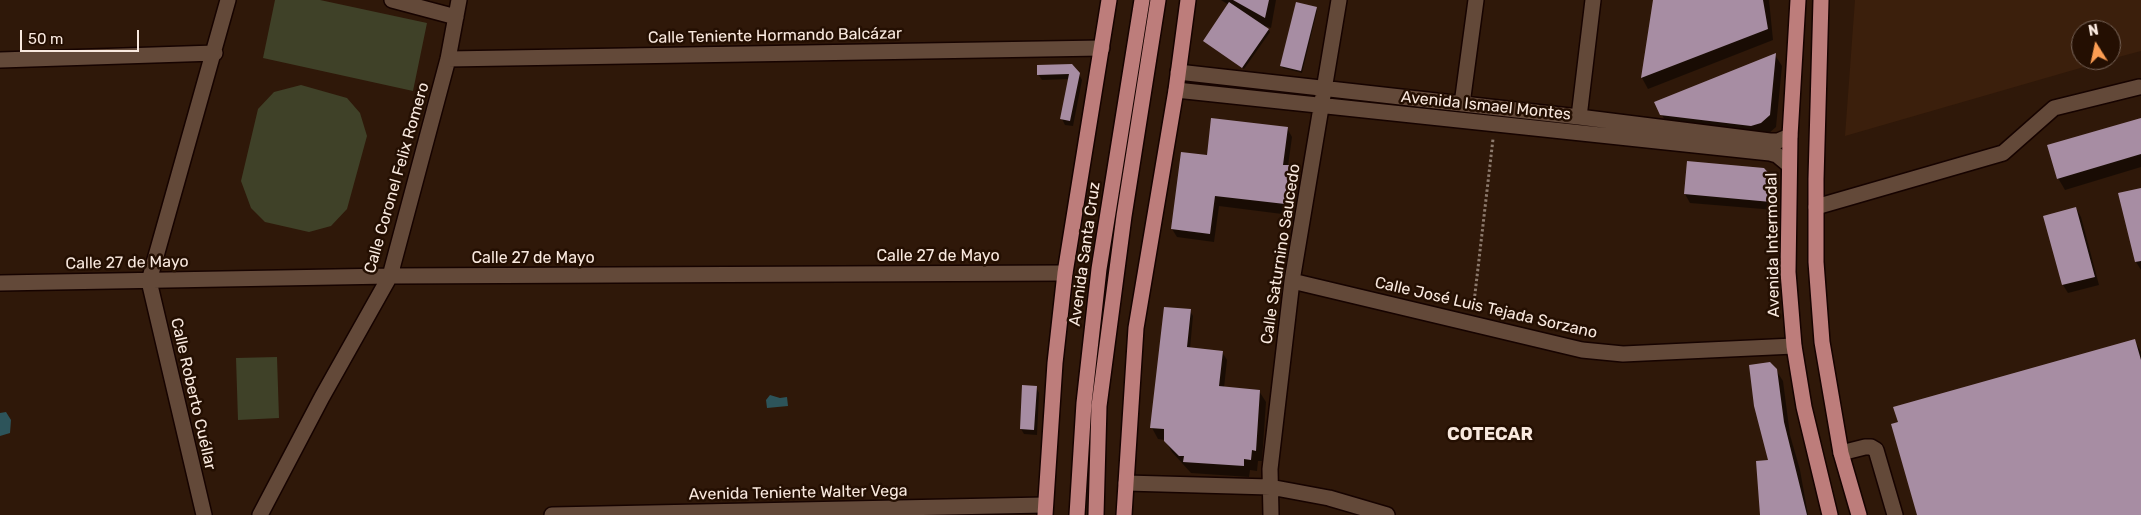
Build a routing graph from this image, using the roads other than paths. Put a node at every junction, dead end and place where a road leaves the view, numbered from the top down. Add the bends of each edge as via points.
1 (228, 0) edge
2 (392, 0) edge
3 (459, 0) edge
4 (1109, 0) edge
5 (1142, 0) edge
6 (1158, 0) edge
7 (1188, 0) edge
8 (1339, 0) edge
9 (1476, 0) edge
10 (1593, 0) edge
11 (1798, 0) edge
12 (1821, 0) edge
13 (456, 17) junction
14 (1102, 48) junction
15 (215, 53) junction
16 (448, 59) junction
17 (0, 60) edge
18 (1178, 72) junction
19 (2139, 87) dead end
20 (1325, 89) junction
21 (1176, 90) junction
22 (1462, 104) junction
23 (1323, 106) junction
24 (1579, 117) junction
25 (1790, 136) junction
26 (1789, 165) junction
27 (1816, 207) junction
28 (1065, 273) junction
29 (390, 276) junction
30 (1292, 280) junction
31 (149, 281) junction
32 (0, 283) edge
33 (1794, 346) junction
34 (1841, 453) junction
35 (1815, 459) junction
36 (1126, 483) junction
37 (1270, 487) junction
38 (1045, 510) edge
39 (867, 512) edge
40 (689, 514) edge
41 (204, 515) edge
42 (260, 515) edge
43 (552, 515) edge
44 (1077, 515) edge
45 (1096, 515) edge
46 (1124, 515) edge
47 (1271, 515) edge
48 (1388, 515) edge
49 (1830, 515) edge
50 (1859, 515) edge
51 (1895, 515) edge

1 - 15 street
2 - 13 street
3 - 13 street, Calle Coronel Felix Romero
4 - 14 main road, Avenida Santa Cruz
5 - 44 main road, Avenida Santa Cruz via 1099,269 1084,403
6 - 45 main road, Avenida Santa Cruz via 1122,225 1102,387
7 - 18 main road
8 - 20 street, Calle Saturnino Saucedo
9 - 22 street
10 - 24 street
11 - 25 main road, Avenida Intermodal
12 - 27 main road
13 - 16 street, Calle Coronel Felix Romero
14 - 16 street, Calle Teniente Hormando Balcázar
14 - 28 main road, Avenida Santa Cruz
15 - 17 street
15 - 31 street
16 - 29 street, Calle Coronel Felix Romero
18 - 20 street, Avenida Ismael Montes
18 - 21 main road
19 - 27 street via 2054,108 2003,153
20 - 22 street, Avenida Ismael Montes
20 - 23 street, Calle Saturnino Saucedo
21 - 23 street, Avenida Ismael Montes
21 - 36 main road via 1136,328
22 - 24 street, Avenida Ismael Montes
23 - 26 street, Avenida Ismael Montes via 1770,153
23 - 30 street, Calle Saturnino Saucedo
24 - 25 street, Avenida Ismael Montes via 1770,142
25 - 26 main road, Avenida Intermodal
26 - 33 main road, Avenida Intermodal via 1788,272
27 - 34 main road via 1822,342
28 - 29 street, Calle 27 de Mayo
28 - 38 main road, Avenida Santa Cruz
29 - 31 street, Calle 27 de Mayo
29 - 42 street, Calle Coronel Felix Romero
30 - 33 street, Calle José Luis Tejada Sorzano via 1582,350 1623,354
30 - 37 street, Calle Saturnino Saucedo
31 - 32 street, Calle 27 de Mayo
31 - 41 street, Calle Roberto Cuéllar
33 - 35 main road, Avenida Intermodal
34 - 35 main road
34 - 50 main road
34 - 51 street via 1865,447 1876,450
35 - 49 main road, Avenida Intermodal
36 - 37 street
36 - 46 main road
37 - 47 street, Calle Saturnino Saucedo
37 - 48 street via 1329,498
38 - 39 street, Avenida Teniente Walter Vega
39 - 40 street, Avenida Teniente Walter Vega
40 - 43 street, Avenida Teniente Walter Vega

